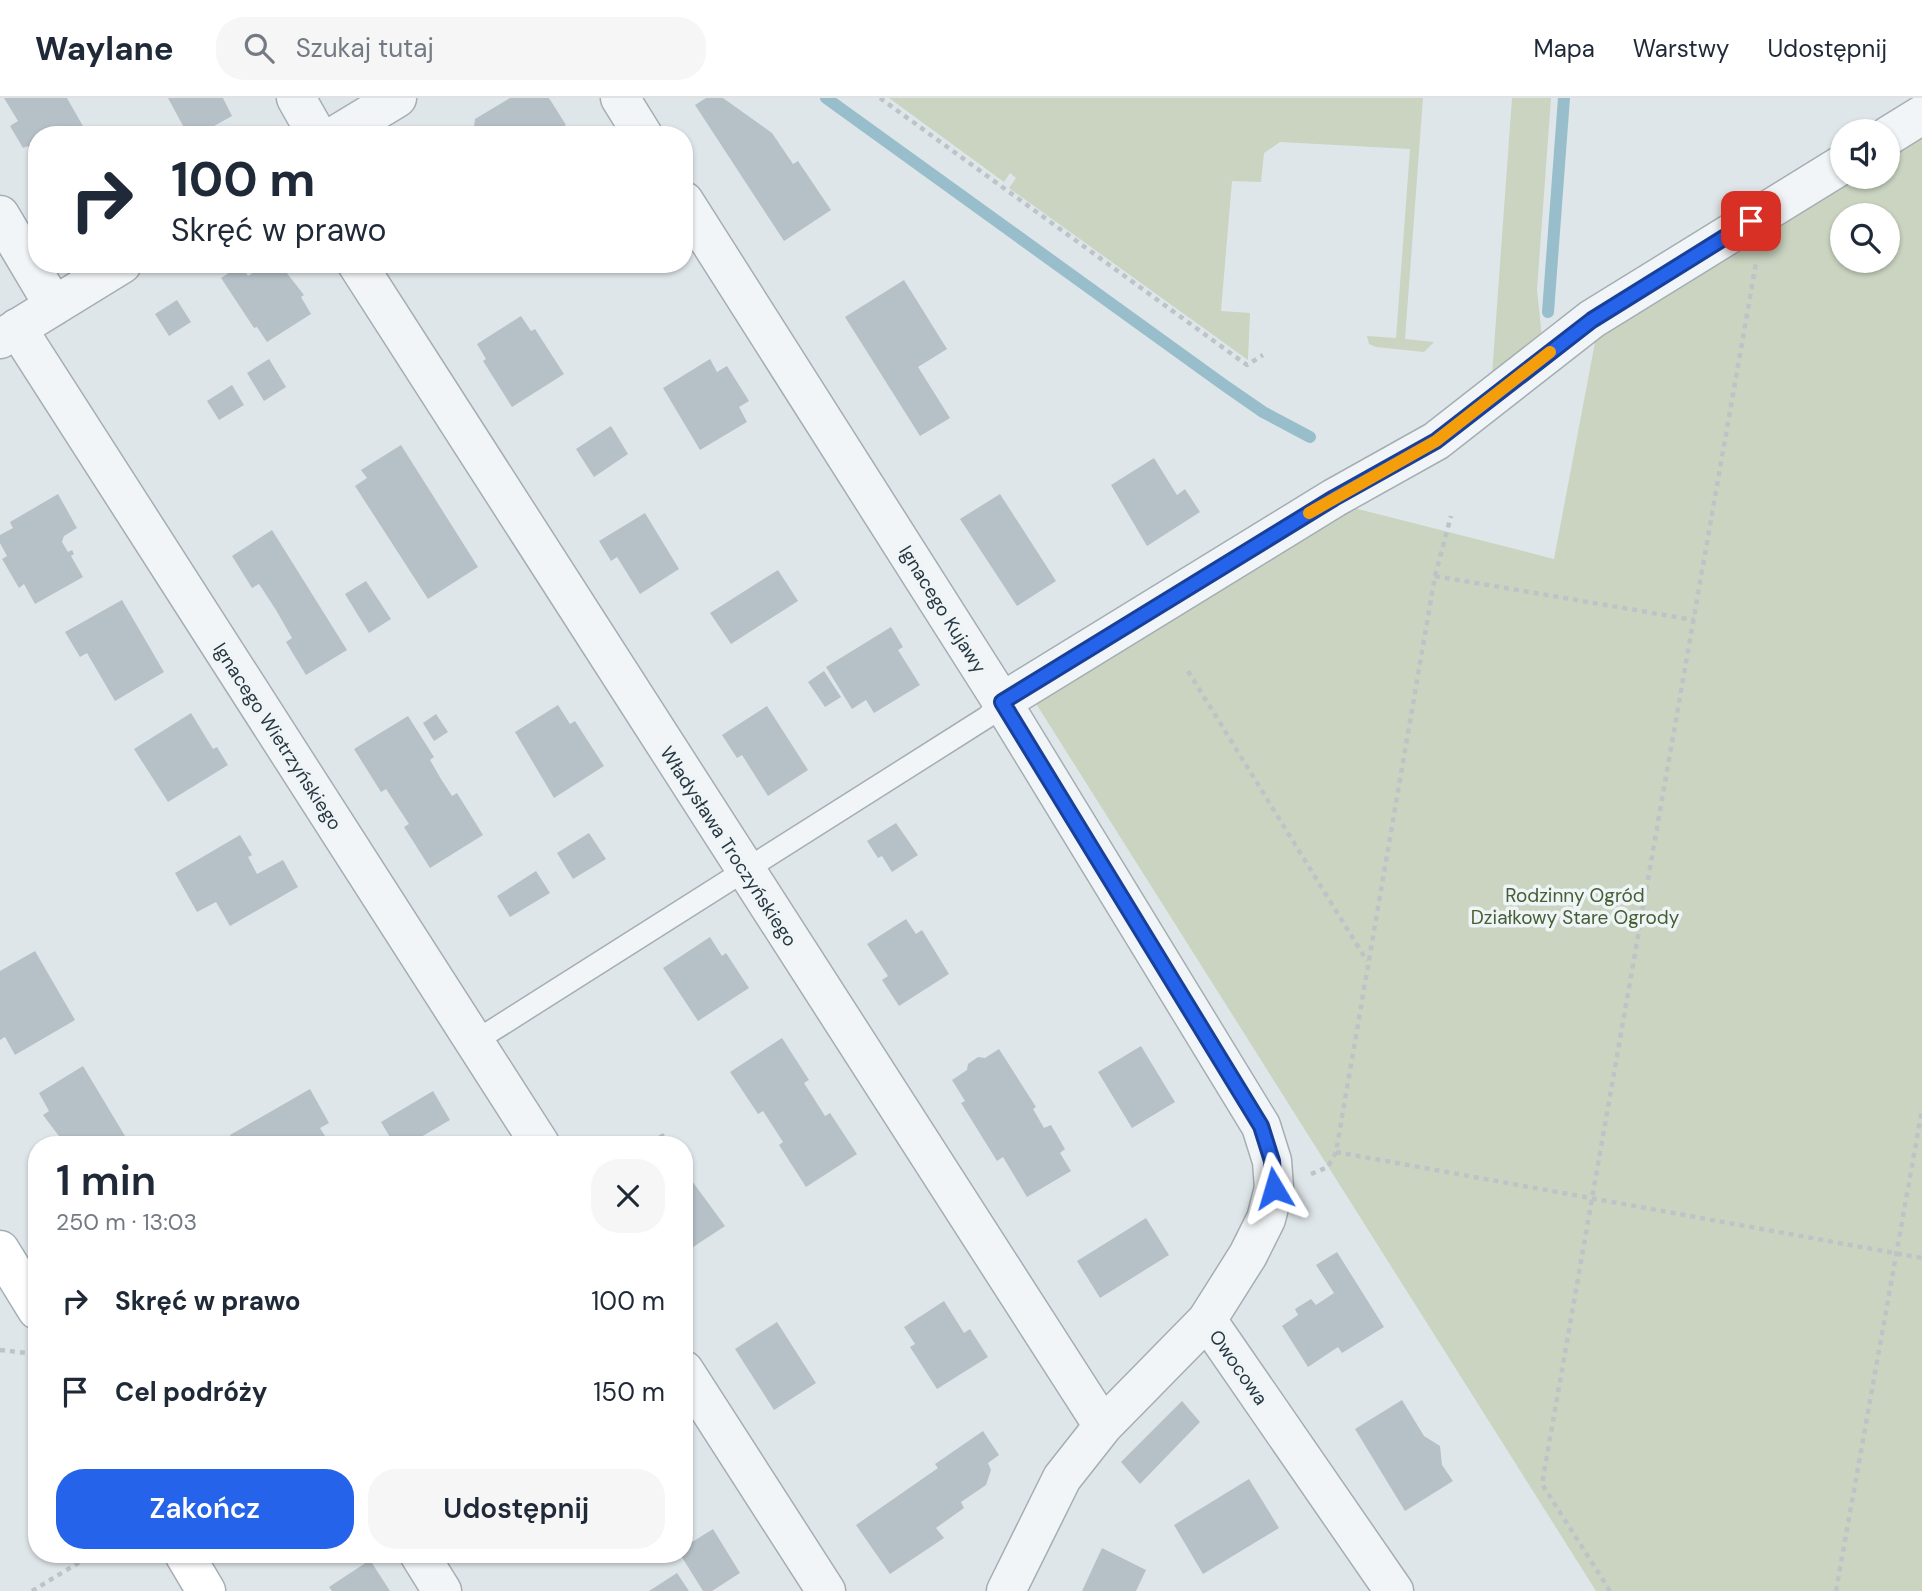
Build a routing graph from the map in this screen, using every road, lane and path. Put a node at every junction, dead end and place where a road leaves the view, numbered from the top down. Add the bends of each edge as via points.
1 (296, 98) edge
2 (397, 98) edge
3 (620, 98) edge
4 (880, 98) edge
5 (1922, 116) edge
6 (312, 126) edge
7 (351, 126) edge
8 (637, 126) edge
9 (1900, 129) edge
10 (1830, 172) edge
11 (0, 215) edge
12 (693, 215) edge
13 (1758, 253) dead end
14 (28, 262) edge
15 (34, 273) edge
16 (107, 273) edge
17 (362, 273) edge
18 (54, 306) junction
19 (8, 334) edge
20 (1263, 355) dead end
21 (1451, 516) dead end
22 (1435, 576) junction
23 (1694, 620) junction
24 (1188, 671) dead end
25 (1002, 702) junction
26 (744, 871) junction
27 (1367, 961) junction
28 (474, 1042) junction
29 (1922, 1110) edge
30 (535, 1136) edge
31 (1592, 1198) junction
32 (0, 1250) edge
33 (1896, 1253) junction
34 (1922, 1258) edge
35 (28, 1295) edge
36 (1207, 1320) junction
37 (0, 1350) edge
38 (28, 1353) edge
39 (693, 1384) edge
40 (1103, 1426) junction
41 (78, 1563) edge
42 (189, 1563) edge
43 (425, 1563) edge
44 (32, 1591) edge
45 (206, 1591) edge
46 (442, 1591) edge
47 (826, 1591) edge
48 (1006, 1591) edge
49 (1394, 1591) edge
50 (1610, 1591) edge
51 (1836, 1591) edge

1 - 6 street
2 - 7 street
3 - 8 street
4 - 20 path via 1247,365
5 - 9 street
10 - 25 street via 1592,320 1436,441 1334,498
11 - 14 street
12 - 25 street, Ignacego Kujawy
13 - 23 path
15 - 18 street
16 - 18 street
17 - 26 street, Władysława Troczyńskiego
18 - 19 street
19 - 28 street, Ignacego Wietrzyńskiego
21 - 22 path
22 - 23 path
22 - 27 path
23 - 31 path
24 - 27 path
25 - 26 lane via 987,717
25 - 36 street, Ignacego Kujawy via 1261,1126 1269,1149 1274,1188 1266,1219
26 - 28 lane
26 - 40 street, Władysława Troczyńskiego
27 - 31 path via 1336,1152
28 - 30 street, Ignacego Wietrzyńskiego
29 - 33 path
31 - 33 path
31 - 50 path via 1542,1484
32 - 35 street
33 - 34 path
33 - 51 path
36 - 40 street, Owocowa
36 - 49 street, Owocowa
37 - 38 path
39 - 47 street
40 - 48 street, Owocowa via 1062,1478
41 - 44 path
42 - 45 street
43 - 46 street

